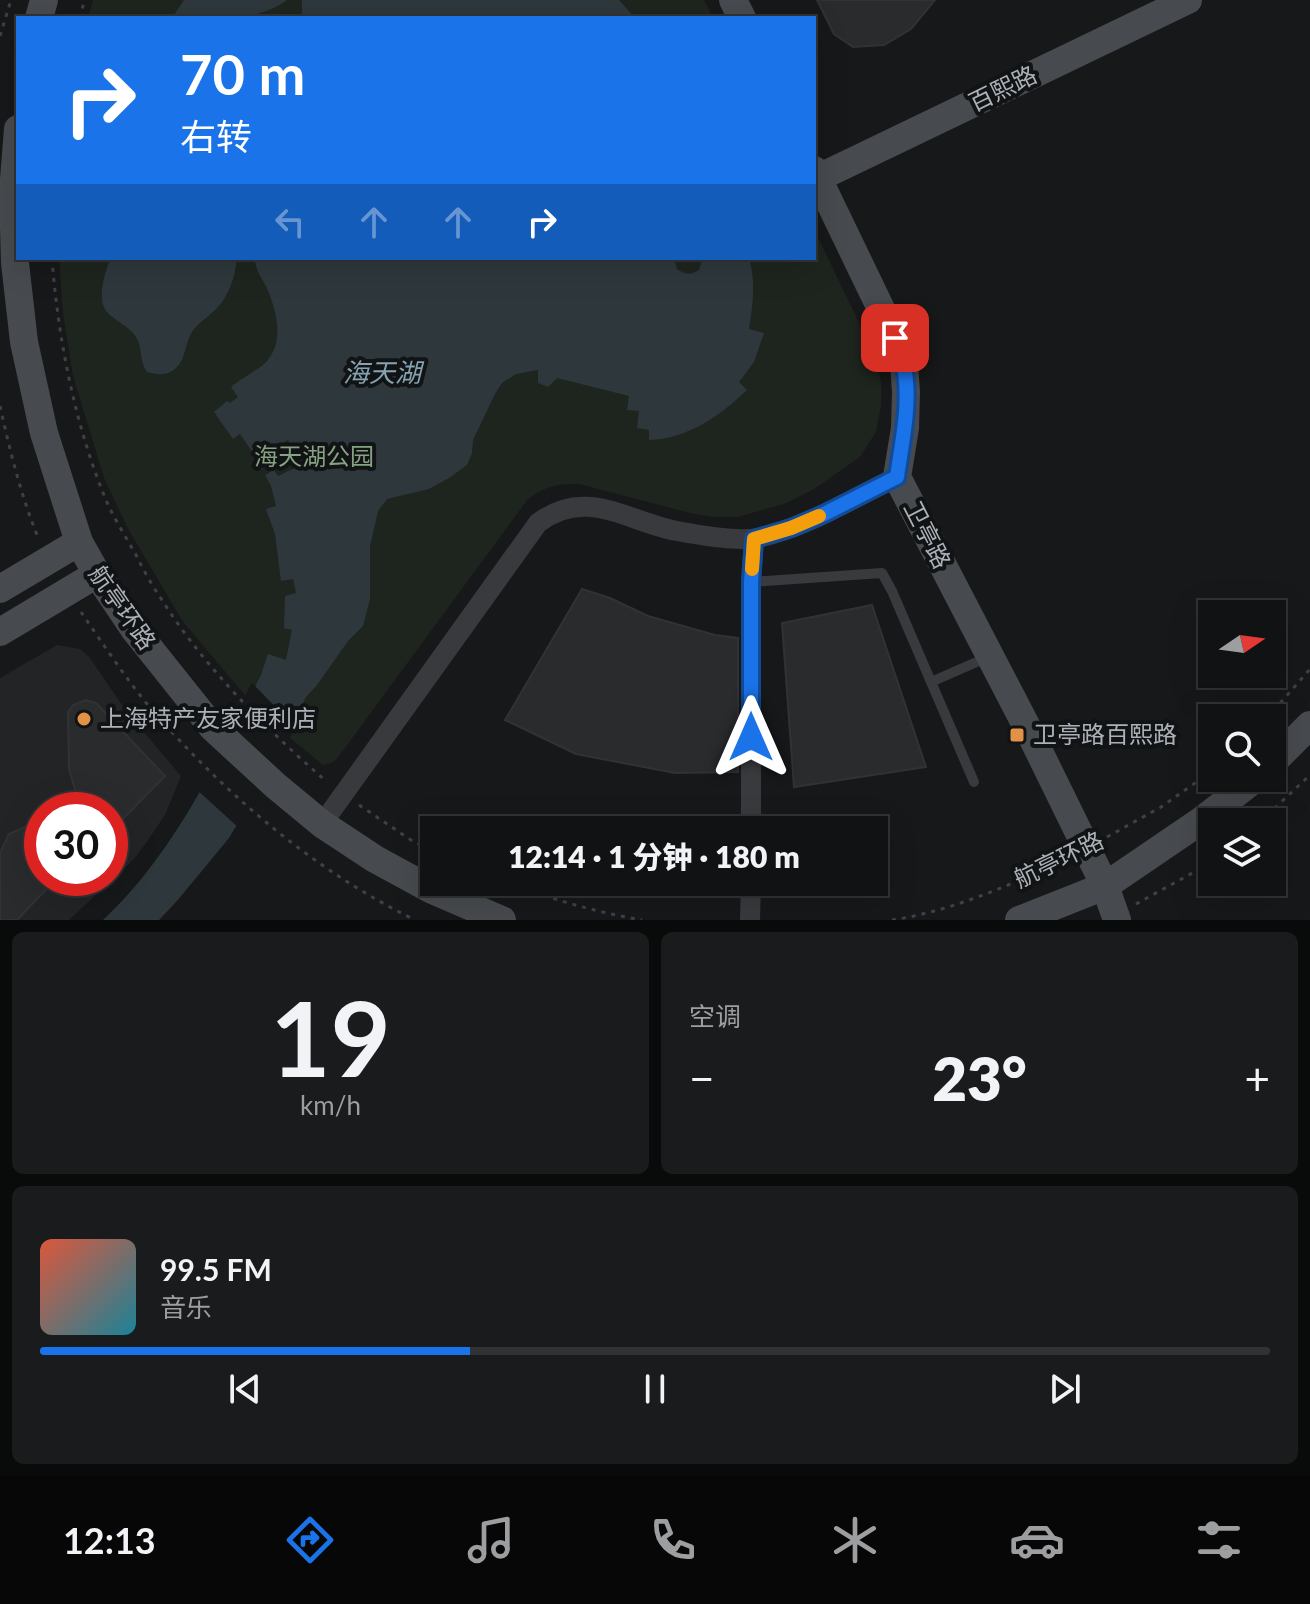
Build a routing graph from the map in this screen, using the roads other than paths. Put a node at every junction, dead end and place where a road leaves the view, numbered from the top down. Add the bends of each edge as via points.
1 (1188, 0) edge
2 (16, 154) edge
3 (816, 174) edge
4 (897, 477) junction
5 (754, 539) junction
6 (79, 542) junction
7 (97, 574) junction
8 (751, 582) junction
9 (0, 589) edge
10 (0, 632) edge
11 (989, 656) junction
12 (931, 682) junction
13 (1310, 725) edge
14 (1286, 749) edge
15 (974, 782) dead end
16 (1238, 792) edge
17 (751, 816) edge
18 (322, 824) junction
19 (1105, 886) junction
20 (751, 896) edge
21 (1127, 917) edge
22 (502, 920) edge
23 (750, 920) edge
24 (1019, 920) edge

1 - 3 street, 百熙路
2 - 6 street, 航亭环路 via 15,263 24,342 44,433
3 - 4 street, 卫亭路 via 904,364 905,428
4 - 5 street via 824,514
4 - 11 street, 卫亭路
5 - 8 street
5 - 18 street via 673,531 598,508 580,506 550,514 538,523
6 - 7 street, 航亭环路
6 - 9 street
7 - 10 street
7 - 18 street, 航亭环路 via 213,728
8 - 12 lane via 882,573
8 - 17 street
11 - 12 lane
11 - 19 street, 卫亭路
12 - 15 lane
13 - 14 street
16 - 19 street, 航亭环路
18 - 22 street, 航亭环路 via 432,890
19 - 21 street, 卫亭路
19 - 24 street, 航亭环路
20 - 23 street

